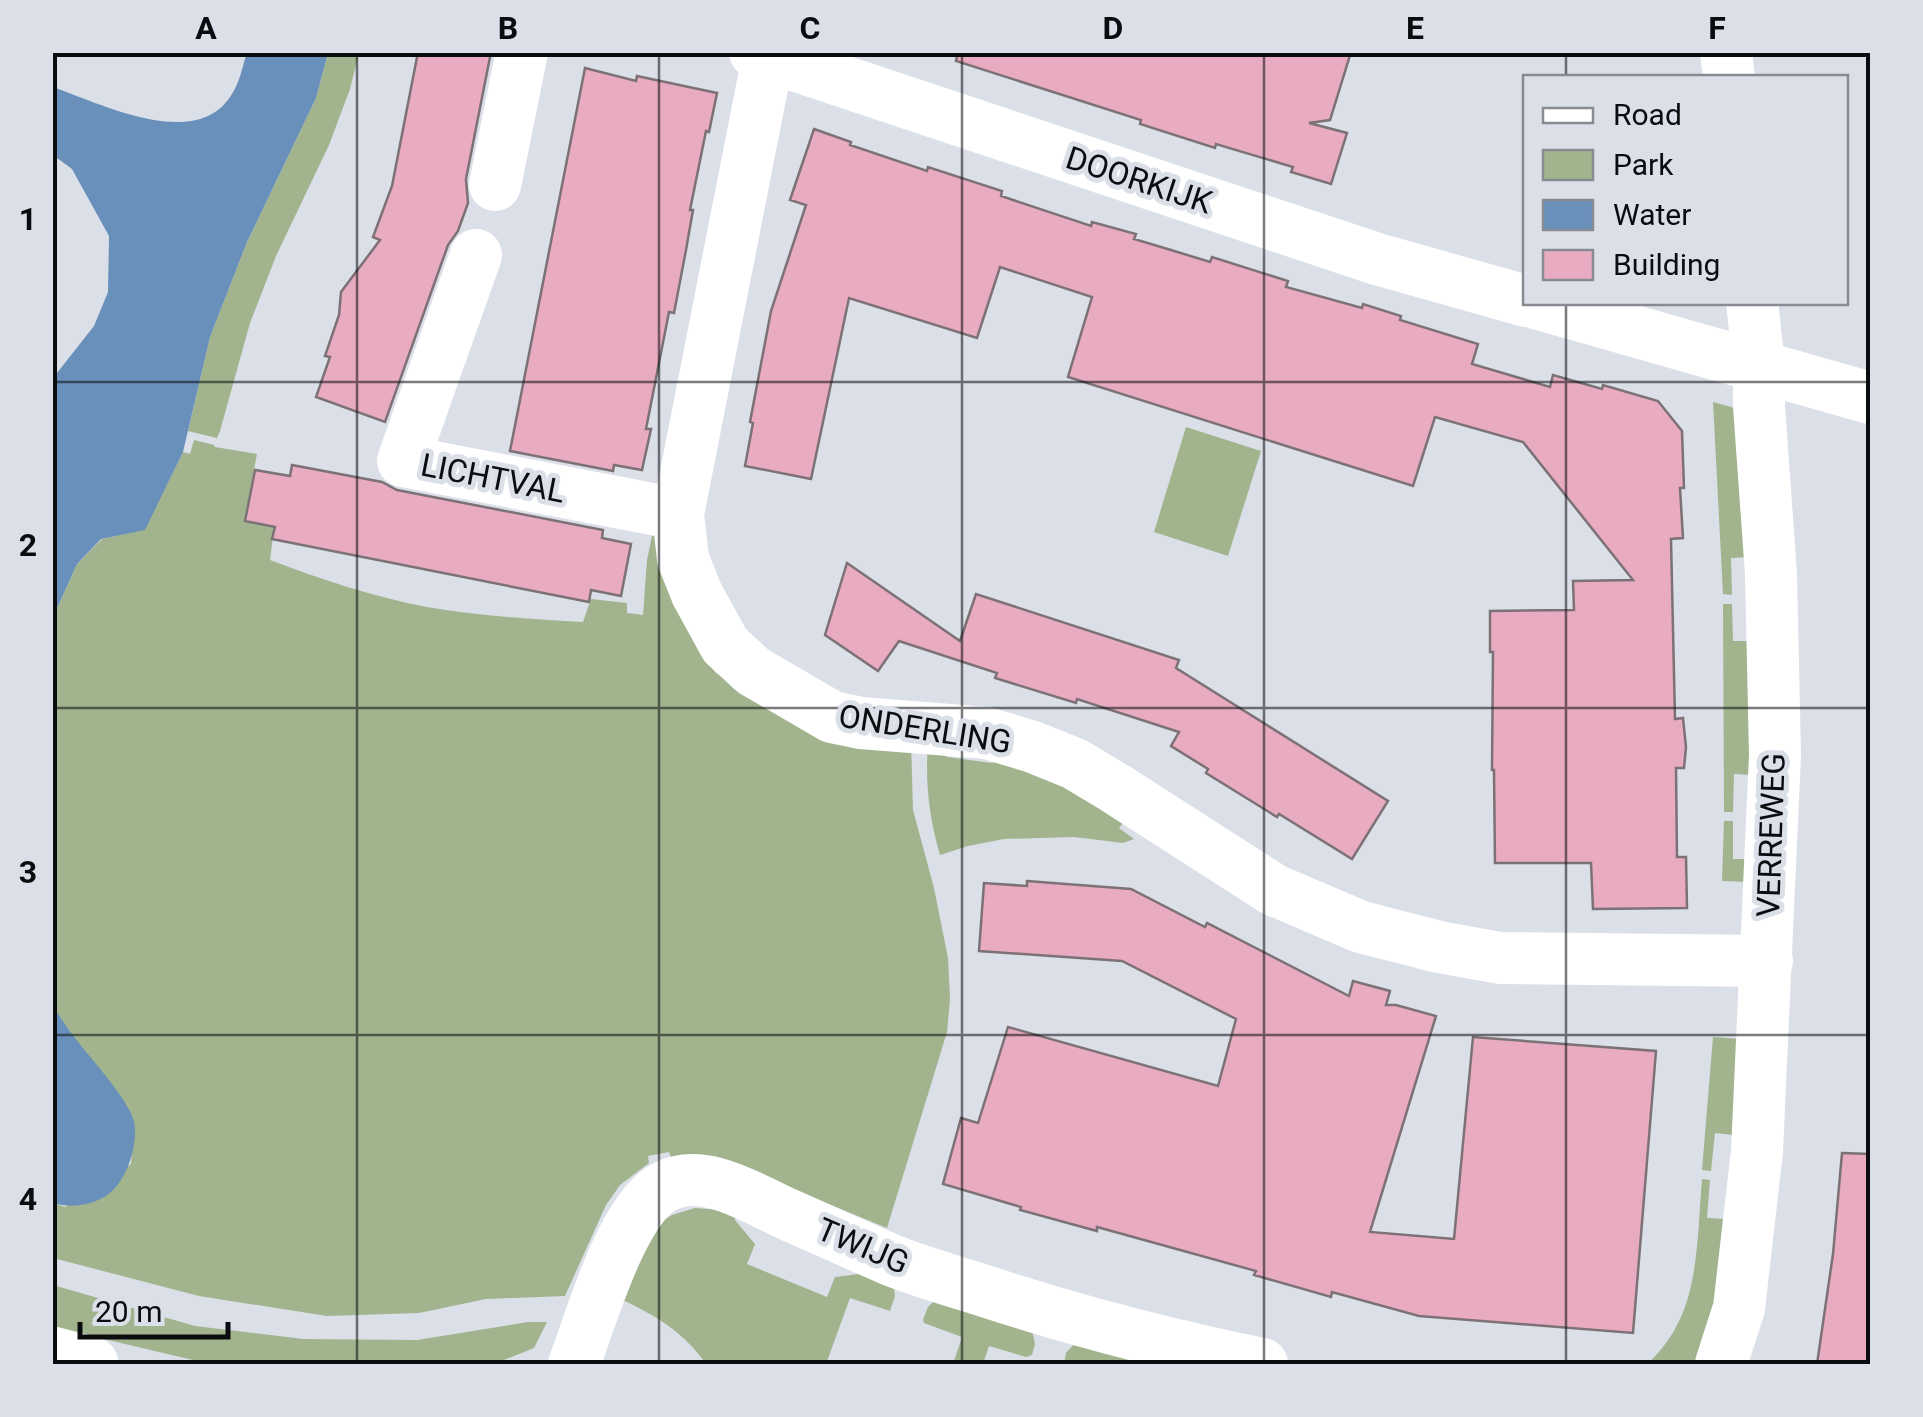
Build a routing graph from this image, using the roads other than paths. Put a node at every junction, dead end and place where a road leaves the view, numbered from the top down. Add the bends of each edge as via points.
1 (522, 52) edge
2 (764, 54) edge
3 (495, 185) dead end
4 (476, 255) dead end
5 (1523, 300) edge
6 (1540, 305) edge
7 (1752, 305) edge
8 (1759, 365) junction
9 (1870, 398) edge
10 (678, 514) junction
11 (1767, 961) junction
12 (52, 1354) edge
13 (91, 1364) edge
14 (574, 1364) edge
15 (1262, 1364) edge
16 (1722, 1364) edge

1 - 3 street
2 - 5 street, DOORKIJK via 1377,260
2 - 10 street, ONDERLING
4 - 10 street, LICHTVAL via 404,460
6 - 8 street, DOORKIJK
7 - 8 street, VERREWEG
8 - 9 street, DOORKIJK
8 - 11 street, VERREWEG via 1775,755
10 - 11 street, ONDERLING via 683,559 725,644 753,671 832,717 987,733 1033,747 1116,788 1274,890 1361,927 1500,958
11 - 16 street, VERREWEG via 1757,1151 1739,1308
12 - 13 street
14 - 15 street, TWIJG via 636,1214 665,1186 692,1179 725,1186 937,1276 1060,1315

